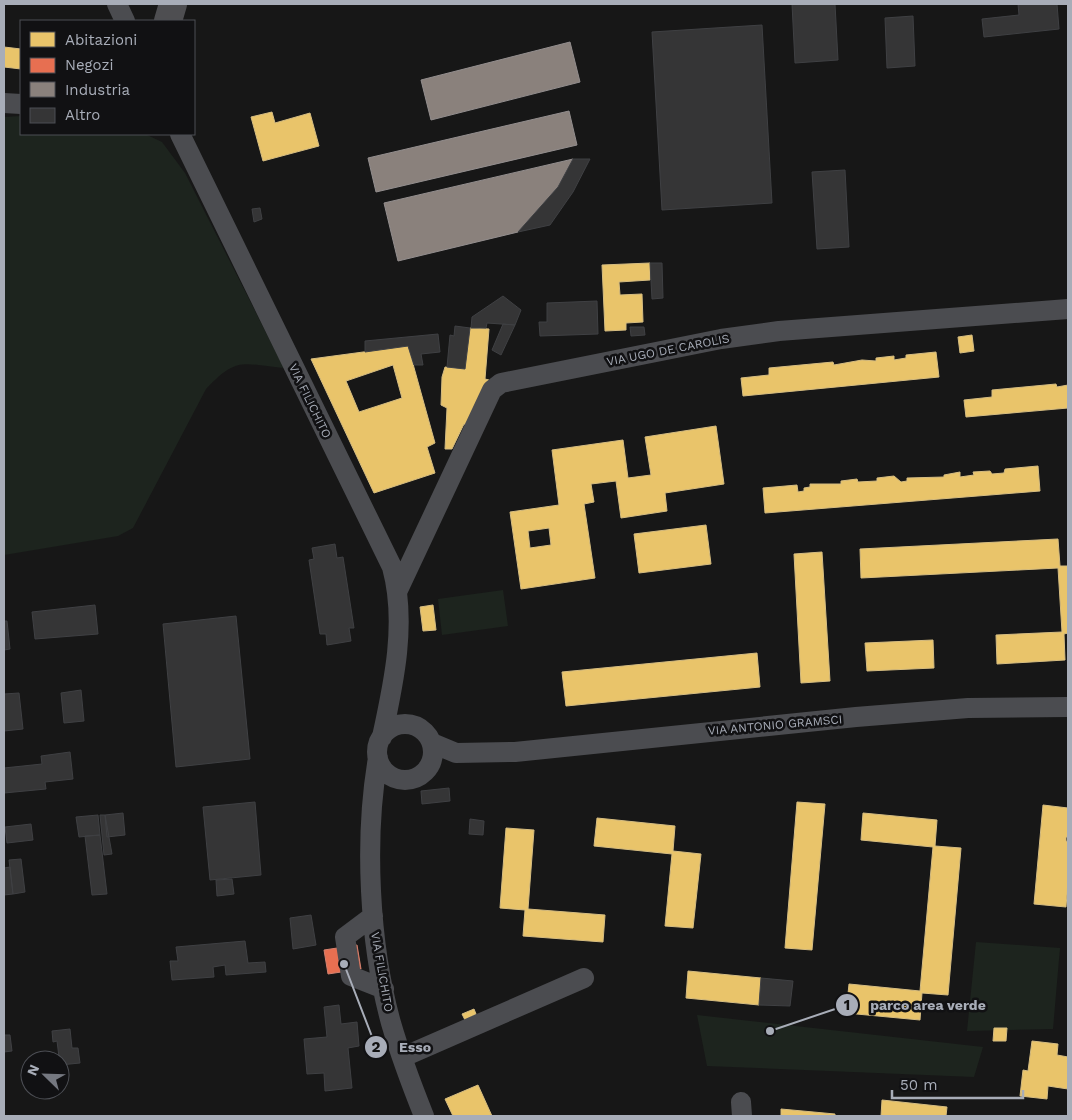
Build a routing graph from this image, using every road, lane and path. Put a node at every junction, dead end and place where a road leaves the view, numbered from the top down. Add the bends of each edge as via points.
1 (117, 4) edge
2 (173, 4) edge
3 (125, 20) edge
4 (168, 20) edge
5 (4, 103) edge
6 (20, 104) edge
7 (180, 135) edge
8 (1068, 309) edge
9 (398, 590) junction
10 (394, 678) junction
11 (1068, 707) edge
12 (416, 726) junction
13 (382, 736) junction
14 (432, 743) junction
15 (483, 754) junction
16 (378, 758) junction
17 (424, 772) junction
18 (400, 779) junction
19 (373, 823) junction
20 (373, 916) junction
21 (584, 978) dead end
22 (384, 989) junction
23 (403, 1057) junction
24 (424, 1116) edge

1 - 3 street
2 - 4 highway
5 - 6 street
7 - 9 street, VIA FILICHITO via 392,567
8 - 9 street, VIA UGO DE CAROLIS via 779,331 501,383 492,390
9 - 10 street, VIA FILICHITO
10 - 12 street, VIA FILICHITO via 399,696
10 - 13 street, VIA FILICHITO
11 - 15 street, VIA ANTONIO GRAMSCI via 958,709
12 - 13 street via 397,725
12 - 14 street via 427,734
13 - 16 street
14 - 15 street, VIA ANTONIO GRAMSCI via 456,753
14 - 17 street via 432,758
15 - 17 street, VIA ANTONIO GRAMSCI
16 - 18 street via 388,774
16 - 19 street, VIA FILICHITO via 371,797
17 - 18 street via 413,778
18 - 19 street, VIA FILICHITO via 389,790
19 - 20 street, VIA FILICHITO via 370,866
20 - 22 street, VIA FILICHITO
20 - 22 street via 345,937 352,976
21 - 23 street
22 - 23 street, VIA FILICHITO
23 - 24 street, VIA FILICHITO

